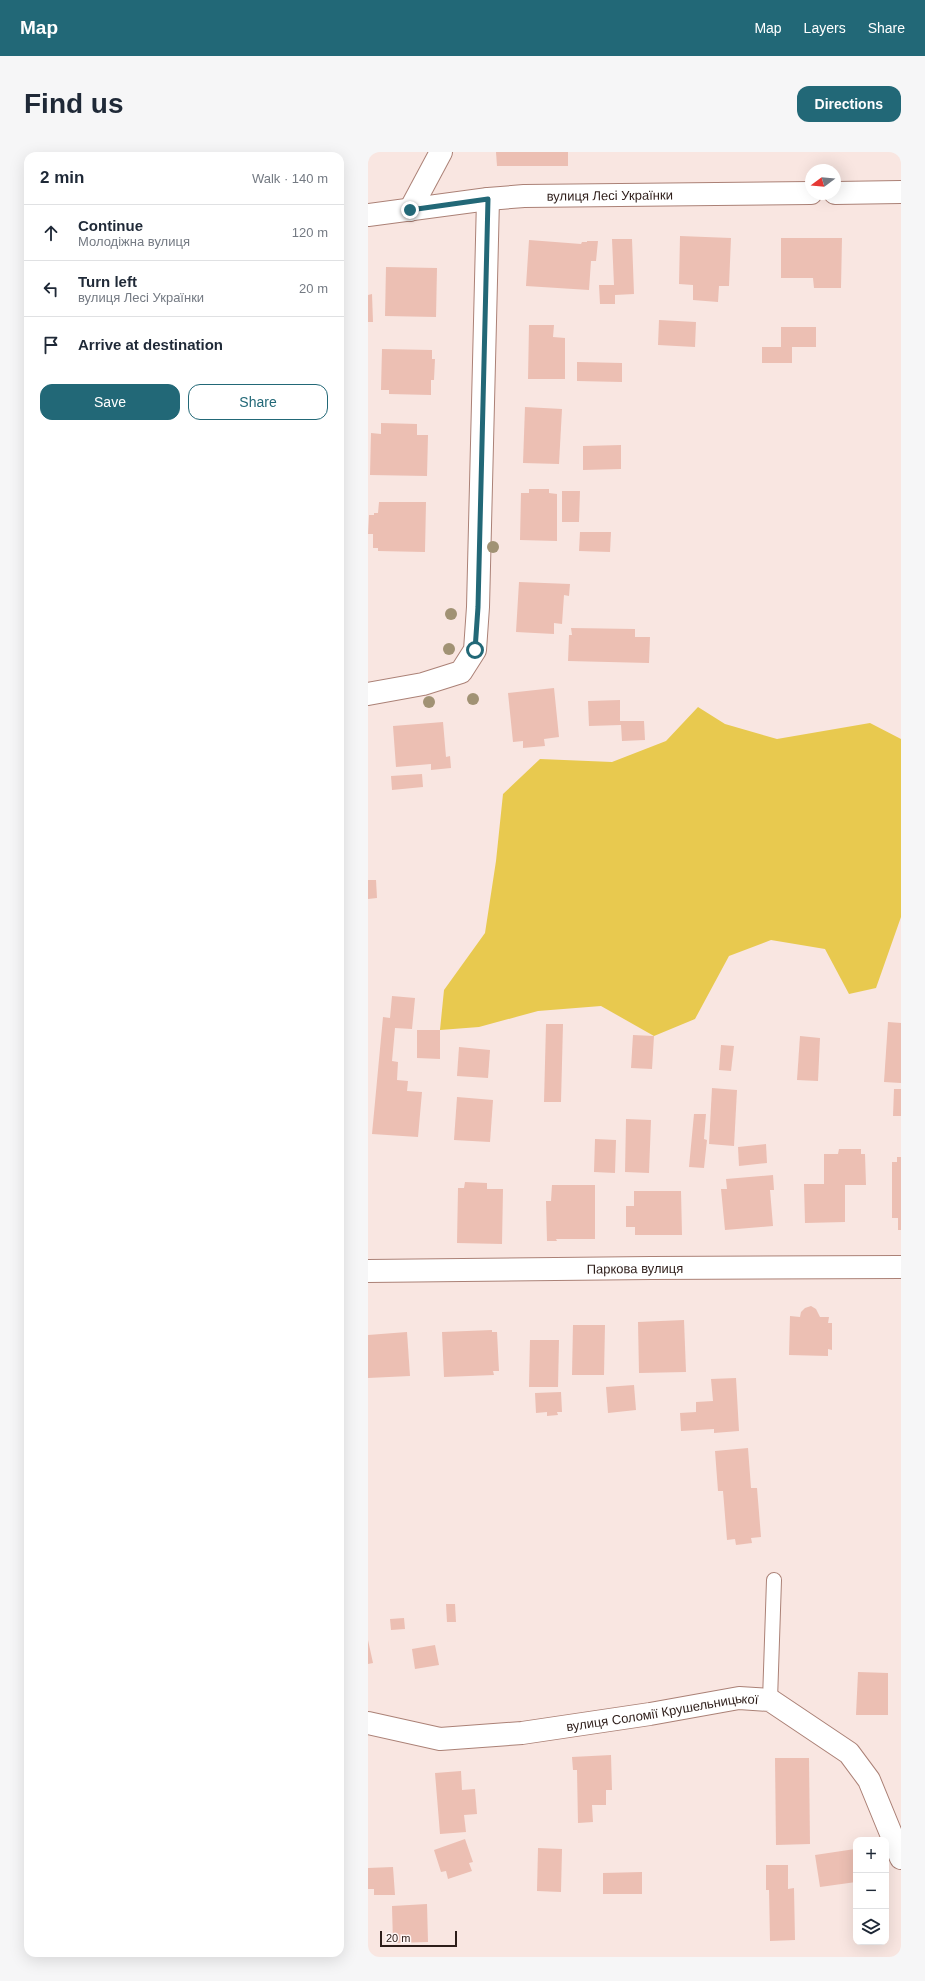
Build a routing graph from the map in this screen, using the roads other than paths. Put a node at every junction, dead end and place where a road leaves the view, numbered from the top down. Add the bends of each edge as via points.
1 (441, 152) edge
2 (841, 192) edge
3 (901, 192) edge
4 (805, 193) edge
5 (488, 199) junction
6 (410, 210) junction
7 (368, 215) edge
8 (368, 694) edge
9 (901, 1267) edge
10 (368, 1271) edge
11 (774, 1580) dead end
12 (770, 1700) junction
13 (368, 1723) edge
14 (901, 1858) edge

1 - 6 street
2 - 3 street
4 - 5 street, вулиця Лесі Українки via 524,196
5 - 6 street, вулиця Лесі Українки
5 - 8 street via 475,650 461,672 423,684
6 - 7 street, вулиця Лесі Українки
9 - 10 street, Паркова вулиця
11 - 12 lane
12 - 13 street, вулиця Соломії Крушельницької via 739,1698 522,1733 440,1740
12 - 14 street, вулиця Соломії Крушельницької via 849,1753 869,1780

